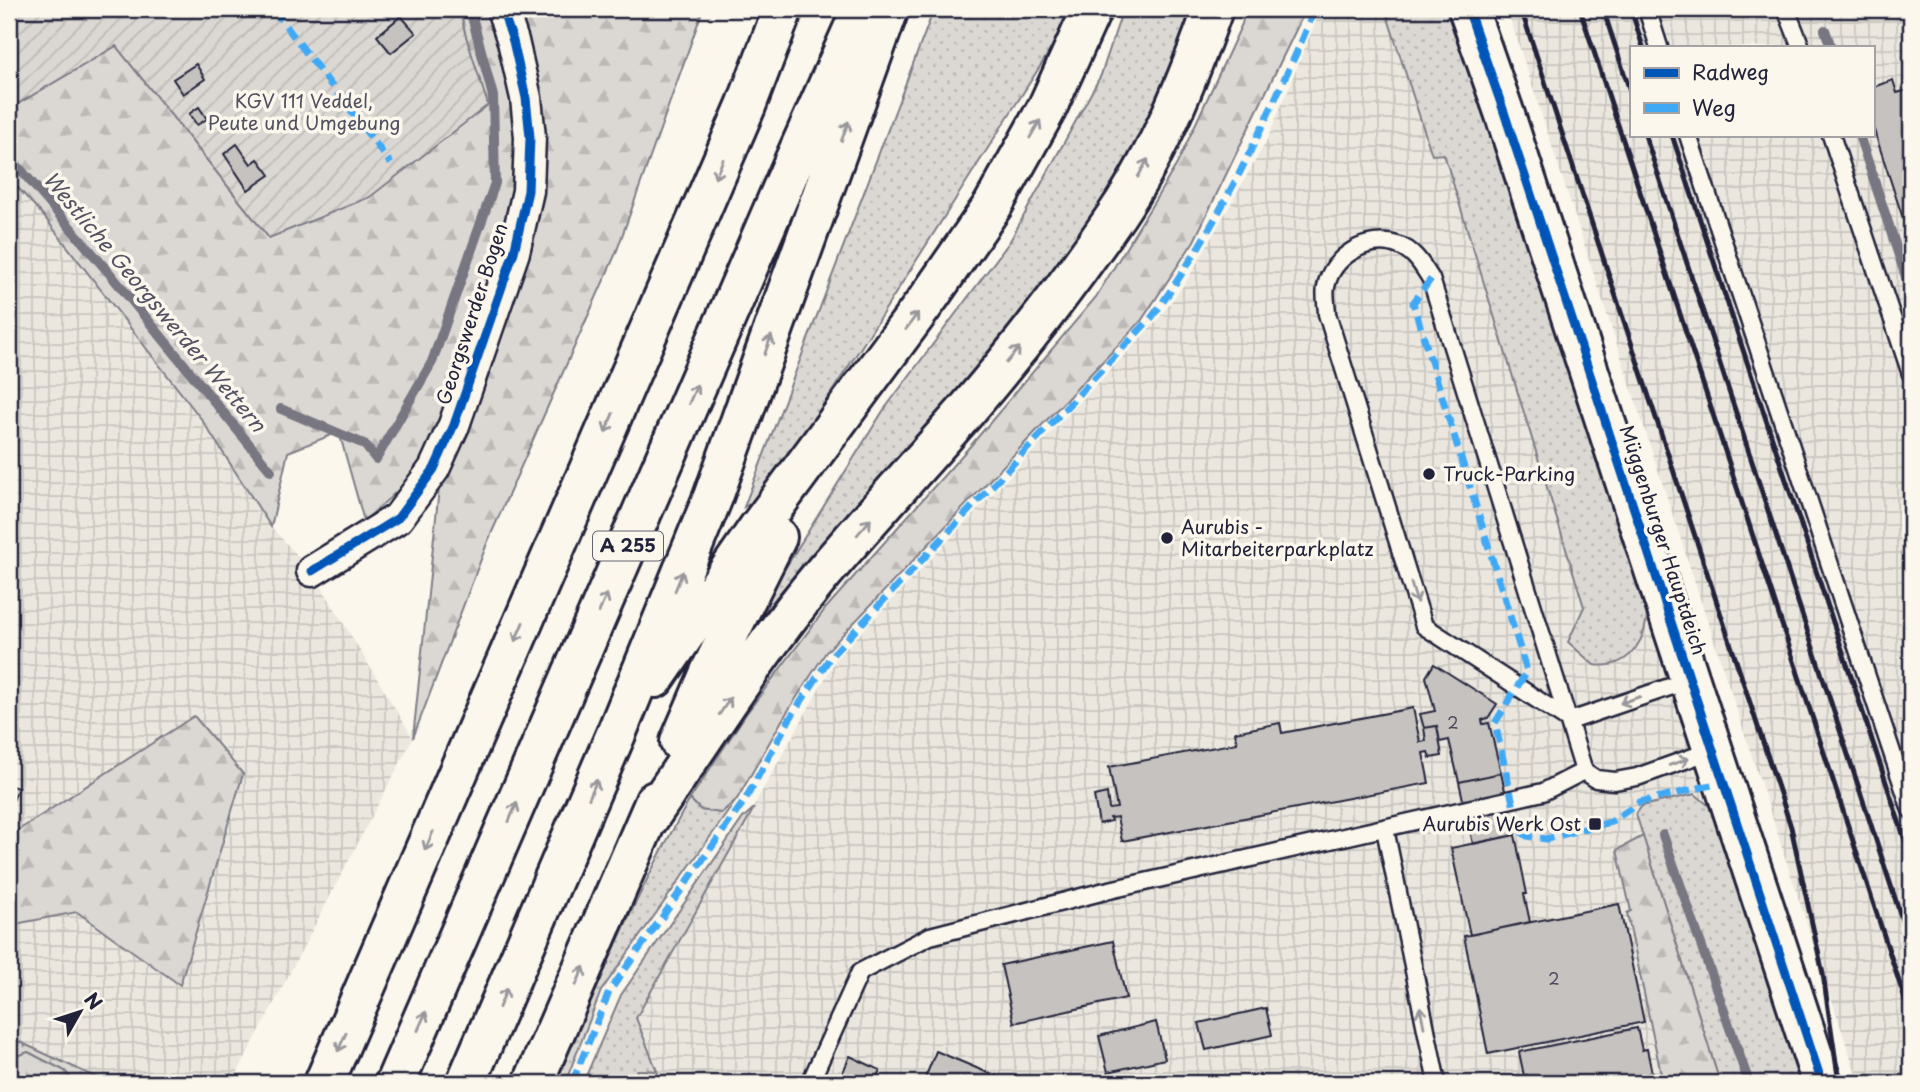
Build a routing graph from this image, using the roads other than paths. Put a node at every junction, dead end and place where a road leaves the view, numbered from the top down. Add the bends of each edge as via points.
1 (502, 9) edge
2 (764, 9) edge
3 (783, 9) edge
4 (862, 9) edge
5 (889, 9) edge
6 (1092, 9) edge
7 (1213, 9) edge
8 (1468, 9) edge
9 (1786, 9) edge
10 (1653, 10) edge
11 (1659, 46) edge
12 (1801, 46) edge
13 (746, 106) junction
14 (1688, 136) edge
15 (1831, 136) edge
16 (1911, 374) edge
17 (872, 376) junction
18 (312, 570) dead end
19 (1690, 680) junction
20 (1570, 721) junction
21 (616, 734) junction
22 (1713, 750) junction
23 (1584, 771) junction
24 (1911, 810) edge
25 (646, 824) junction
26 (1385, 829) junction
27 (324, 1083) edge
28 (395, 1083) edge
29 (466, 1083) edge
30 (533, 1083) edge
31 (810, 1083) edge
32 (1437, 1083) edge
33 (1822, 1083) edge

1 - 18 street, Georgswerder Bogen via 526,98 530,137 528,191 514,252 454,425 434,469 398,518
2 - 13 main road
3 - 13 main road, A 255
28 -> 4 main road, A 255
21 -> 5 main road via 713,497
17 -> 6 main road via 993,205 1047,108
25 -> 7 main road via 771,637 1023,341 1118,213 1156,145
8 - 19 main road, Müggenburger Hauptdeich
9 - 12 lane
10 - 11 lane
13 -> 27 main road, A 255
14 - 24 lane
15 - 16 lane
17 - 21 main road via 759,527
17 - 25 main road via 775,540 711,670
19 -> 20 lane
19 - 22 main road, Müggenburger Hauptdeich
20 -> 20 lane via 1431,279 1417,257 1399,245 1377,241 1354,248 1338,263 1326,286 1327,314 1424,626
20 - 23 lane
29 -> 21 main road
23 -> 22 lane via 1596,779 1615,781
22 - 33 main road, Müggenburger Hauptdeich
23 - 26 lane via 1543,792
30 -> 25 main road
26 - 31 lane via 1105,891 930,936 860,972
32 -> 26 lane

